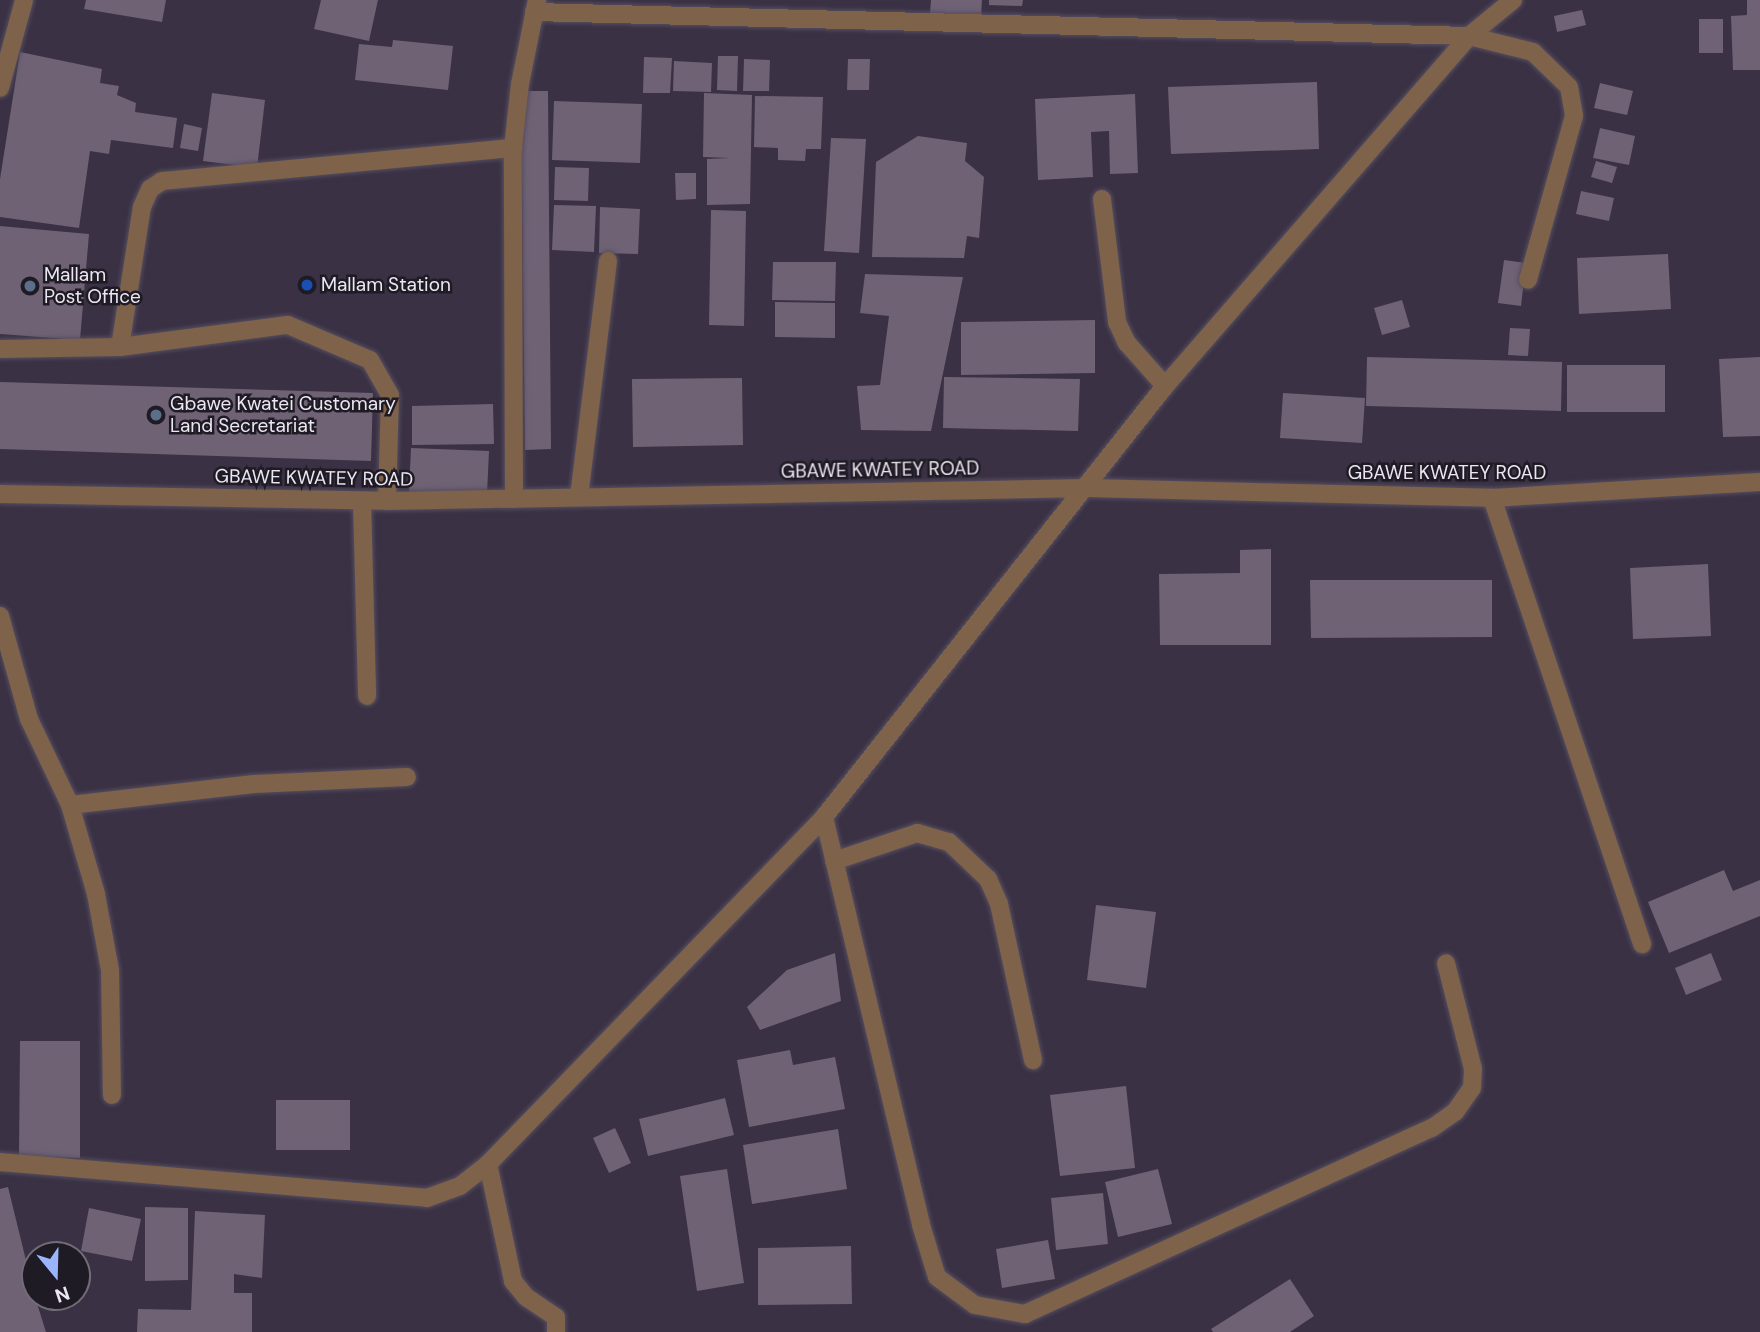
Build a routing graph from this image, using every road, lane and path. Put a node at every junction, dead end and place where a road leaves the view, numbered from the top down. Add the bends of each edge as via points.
1 (24, 0) edge
2 (1513, 0) edge
3 (536, 6) edge
4 (1495, 8) edge
5 (1469, 36) junction
6 (0, 88) edge
7 (513, 148) junction
8 (1102, 199) dead end
9 (608, 261) dead end
10 (1528, 280) dead end
11 (120, 347) junction
12 (0, 349) edge
13 (1165, 386) junction
14 (1758, 485) edge
15 (1087, 488) junction
16 (0, 494) edge
17 (579, 497) junction
18 (1492, 498) junction
19 (514, 499) junction
20 (362, 501) junction
21 (387, 501) junction
22 (0, 616) edge
23 (367, 696) dead end
24 (407, 776) dead end
25 (70, 805) junction
26 (824, 817) junction
27 (834, 861) junction
28 (1642, 945) dead end
29 (1446, 963) dead end
30 (1033, 1060) dead end
31 (111, 1095) dead end
32 (0, 1162) edge
33 (488, 1164) junction
34 (556, 1332) edge

1 - 6 street
2 - 4 street
3 - 5 street
3 - 7 street
4 - 5 street
5 - 10 street via 1533,52 1569,86 1574,100 1574,116
5 - 13 street
7 - 11 street via 162,181 150,189 142,207
7 - 19 street
8 - 13 street via 1117,322 1127,343
9 - 17 street
11 - 12 street
11 - 21 street via 288,325 370,360 390,395
13 - 15 street
14 - 18 street, GBAWE KWATEY ROAD
15 - 17 street, GBAWE KWATEY ROAD
15 - 18 street, GBAWE KWATEY ROAD
15 - 26 street
16 - 20 street, GBAWE KWATEY ROAD
17 - 19 street, GBAWE KWATEY ROAD
18 - 28 street
19 - 21 street, GBAWE KWATEY ROAD
20 - 21 street, GBAWE KWATEY ROAD
20 - 23 street
22 - 25 street via 29,719
24 - 25 street via 254,784
25 - 31 street via 96,894 110,970
26 - 27 street
26 - 33 street
27 - 29 street via 937,1277 975,1305 1025,1314 1432,1128 1455,1112 1472,1088 1473,1069
27 - 30 street via 917,833 949,842 988,879 999,904
32 - 33 street via 427,1198 460,1186
33 - 34 street via 513,1282 556,1317

